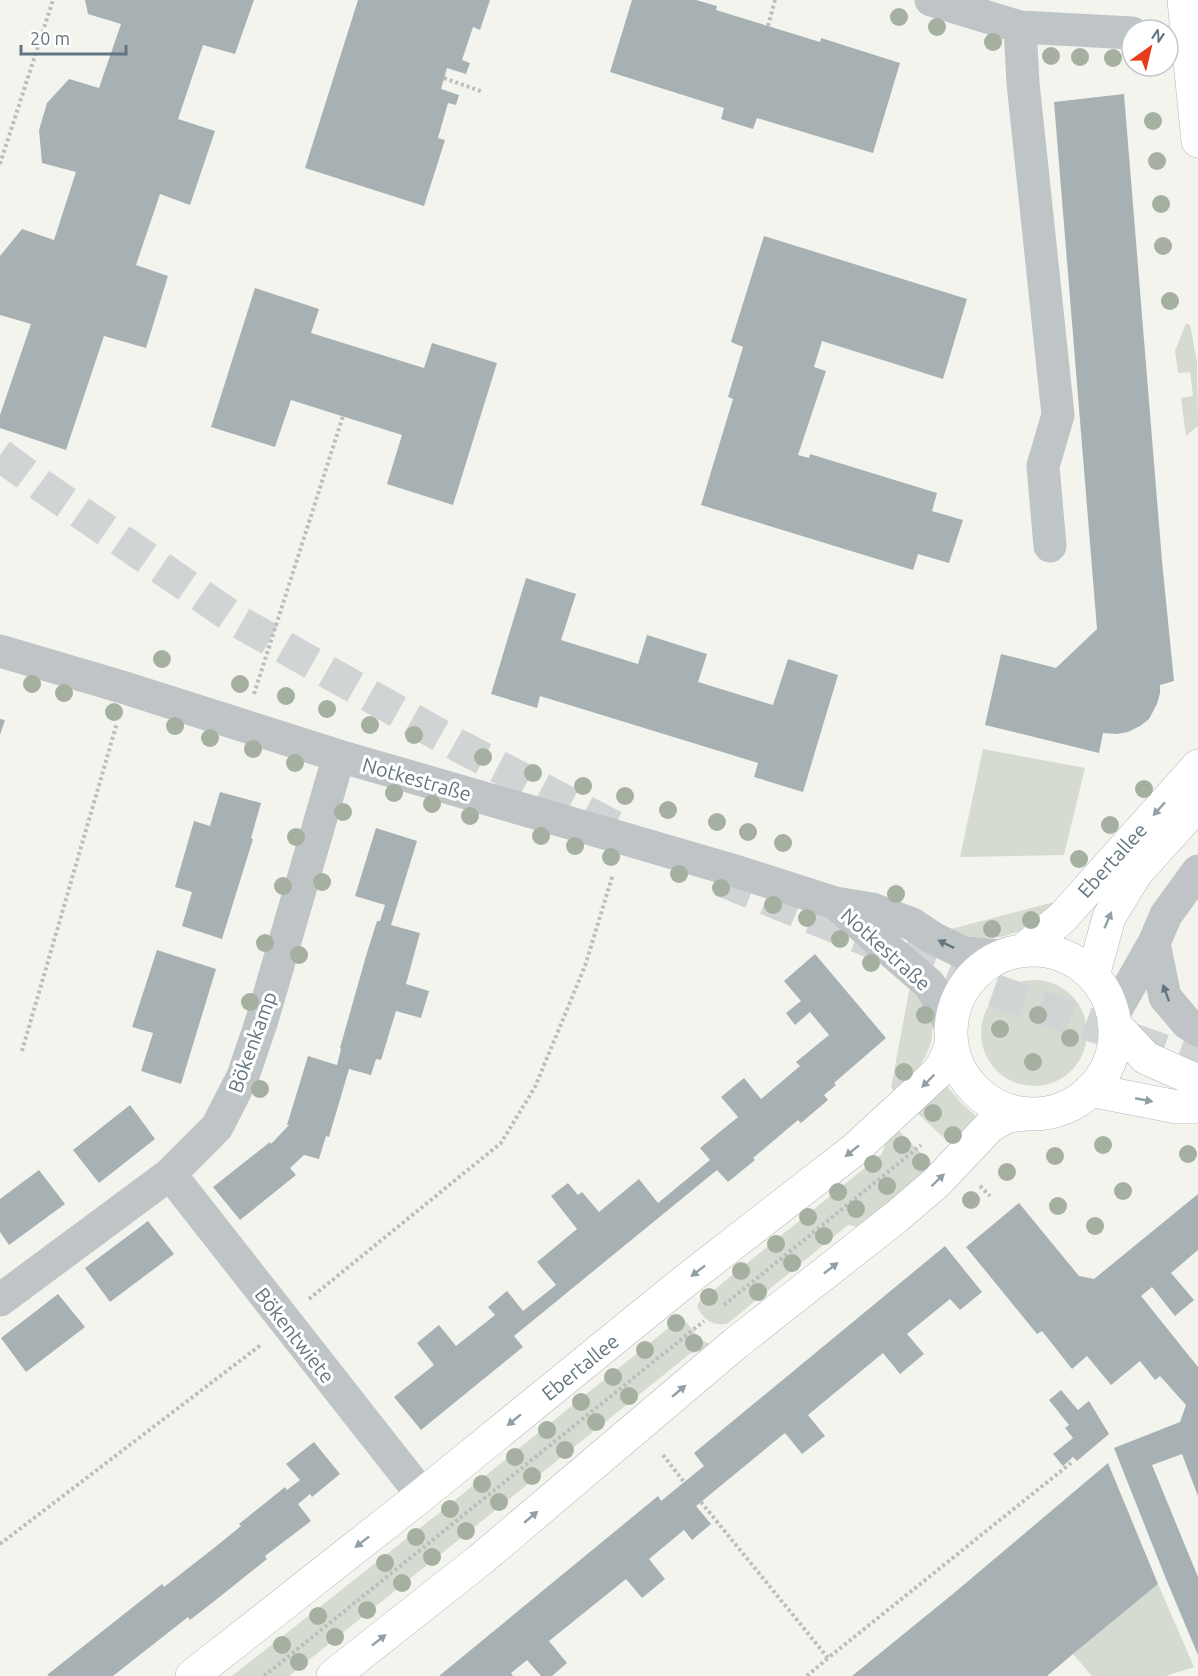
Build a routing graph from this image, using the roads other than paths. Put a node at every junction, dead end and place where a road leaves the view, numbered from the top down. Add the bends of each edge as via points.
1 (931, 0) edge
2 (1184, 0) edge
3 (1020, 27) junction
4 (1120, 32) edge
5 (1184, 36) edge
6 (1198, 141) edge
7 (1050, 546) dead end
8 (0, 651) edge
9 (339, 756) junction
10 (1198, 766) edge
11 (1198, 804) edge
12 (1198, 871) edge
13 (835, 903) junction
14 (1154, 944) junction
15 (1012, 953) junction
16 (1093, 976) junction
17 (1114, 1019) junction
18 (1198, 1030) edge
19 (951, 1036) junction
20 (1198, 1085) edge
21 (1090, 1090) junction
22 (1198, 1107) edge
23 (1026, 1113) junction
24 (170, 1174) junction
25 (0, 1300) edge
26 (422, 1495) junction
27 (192, 1676) edge
28 (333, 1676) edge

1 - 3 street
2 - 5 main road
3 - 4 street
3 - 7 street via 1058,415 1043,466
5 - 6 main road
8 - 9 street, Notkestraße
9 - 13 street, Notkestraße
9 - 24 street, Bökenkamp via 243,1076 218,1127
10 -> 15 main road, Ebertallee via 1062,918
16 -> 11 main road, Ebertallee via 1108,917 1136,873
12 - 14 street via 1166,915
15 -> 13 street, Notkestraße via 963,953 872,909
13 - 19 street, Notkestraße via 929,984
14 - 17 street
18 -> 14 street via 1165,997
15 - 16 main road via 1043,951 1064,956
15 - 19 main road via 982,968 966,984 956,1004
16 - 17 main road via 1108,998
17 - 20 main road via 1146,1058
17 - 21 main road via 1110,1060
19 - 23 main road via 959,1068 973,1089 994,1104
19 -> 26 main road, Ebertallee via 937,1073 855,1149 685,1281
21 -> 22 main road via 1177,1107
21 - 23 main road via 1061,1109
28 -> 23 main road via 480,1560 736,1343 895,1218 990,1126 1007,1116
24 - 25 street, Bökenkamp
24 - 26 street, Bökentwiete
26 -> 27 main road, Ebertallee

